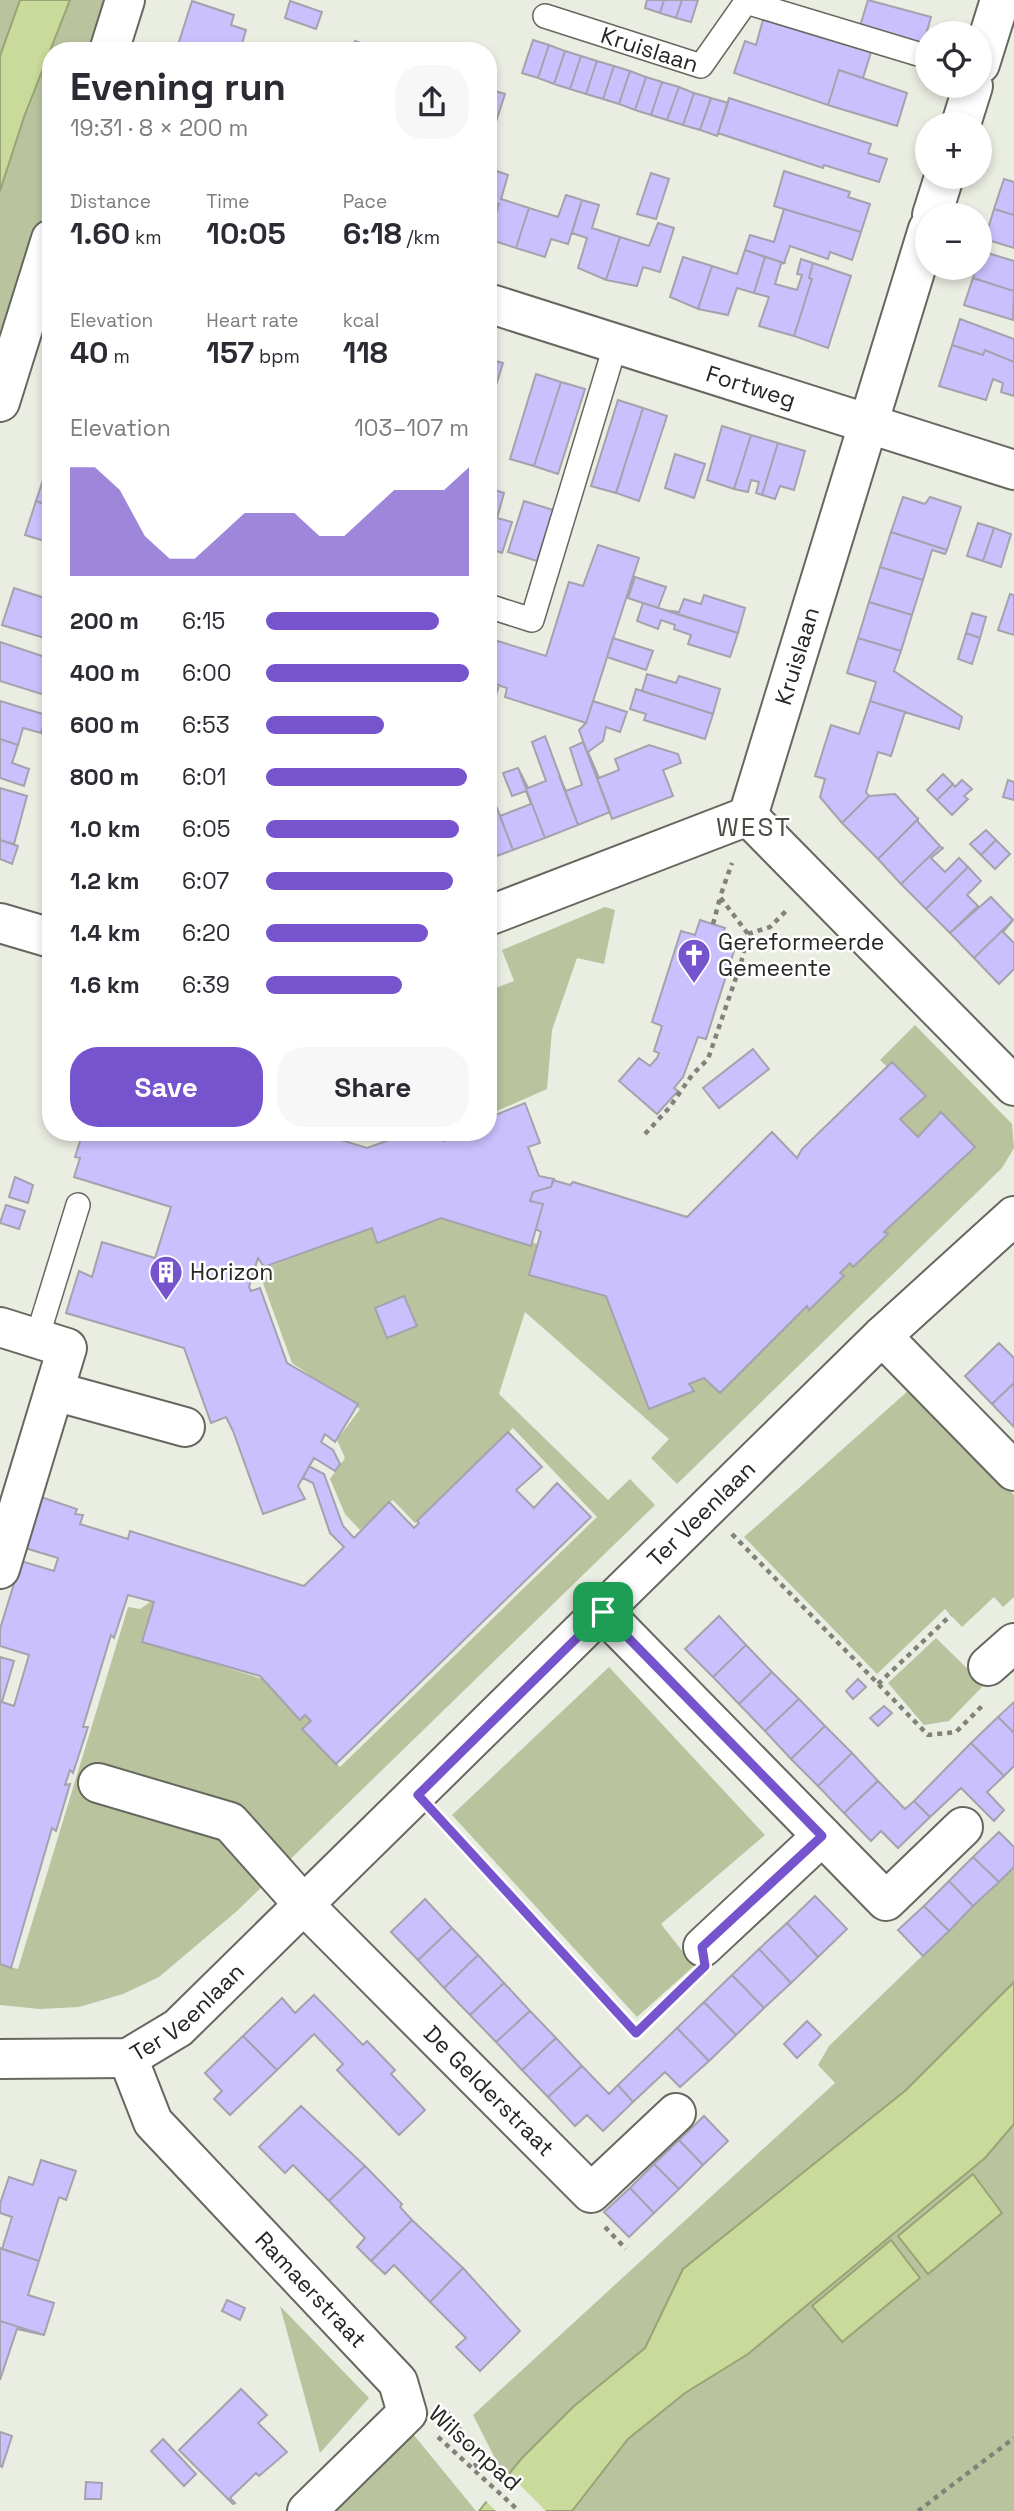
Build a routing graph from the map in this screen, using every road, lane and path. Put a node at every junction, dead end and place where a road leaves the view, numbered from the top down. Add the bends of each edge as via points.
1 (125, 0) edge
2 (1000, 0) edge
3 (545, 16) dead end
4 (992, 26) edge
5 (112, 42) edge
6 (915, 53) edge
7 (42, 268) edge
8 (915, 269) edge
9 (497, 306) edge
10 (616, 343) junction
11 (0, 402) edge
12 (865, 424) junction
13 (1014, 470) edge
14 (497, 609) edge
15 (748, 816) junction
16 (720, 897) junction
17 (497, 913) edge
18 (0, 923) edge
19 (713, 924) dead end
20 (42, 935) edge
21 (1014, 1086) edge
22 (645, 1134) dead end
23 (78, 1205) dead end
24 (1014, 1216) edge
25 (0, 1327) edge
26 (882, 1336) junction
27 (37, 1338) junction
28 (54, 1391) junction
29 (185, 1427) dead end
30 (1014, 1471) edge
31 (707, 1509) junction
32 (0, 1569) edge
33 (603, 1612) junction
34 (951, 1615) dead end
35 (1001, 1655) edge
36 (878, 1684) junction
37 (98, 1783) dead end
38 (418, 1795) junction
39 (963, 1827) dead end
40 (822, 1836) junction
41 (305, 1906) junction
42 (702, 1947) joint
43 (128, 2058) junction
44 (0, 2059) edge
45 (676, 2113) dead end
46 (407, 2413) junction
47 (1014, 2438) edge
48 (307, 2511) edge
49 (519, 2511) edge
50 (918, 2511) edge

1 - 5 street
2 - 4 street
3 - 6 lane, Kruislaan via 701,66 746,2
7 - 11 street
8 - 12 street, Kruislaan
9 - 10 street, Fortweg
10 - 12 street, Fortweg
10 - 14 lane via 531,620
12 - 13 street, Fortweg
12 - 15 street, Kruislaan
15 - 16 path
15 - 17 street
15 - 21 street
16 - 19 path
16 - 22 path via 748,934 741,963 708,1059
18 - 20 street
23 - 27 lane
24 - 26 street, Ter Veenlaan
25 - 27 street
26 - 30 street
26 - 31 street, Ter Veenlaan
27 - 28 street via 67,1348
28 - 29 street
28 - 32 street
31 - 33 street, Ter Veenlaan
31 - 36 path
33 - 38 street, Ter Veenlaan
33 - 40 street
34 - 36 path
35 - 36 path via 997,1691 956,1732 928,1735
37 - 41 street via 230,1822
38 - 41 street, Ter Veenlaan
38 - 42 path via 636,2033 705,1966
39 - 40 street via 886,1901
40 - 42 street
41 - 43 street, Ter Veenlaan via 178,2028
41 - 45 street, De Gelderstraat via 592,2193
43 - 44 street, Ter Veenlaan
43 - 46 street, Ramaerstraat via 153,2123 398,2382
46 - 48 street
46 - 49 path, Wilsonpad
47 - 50 path

